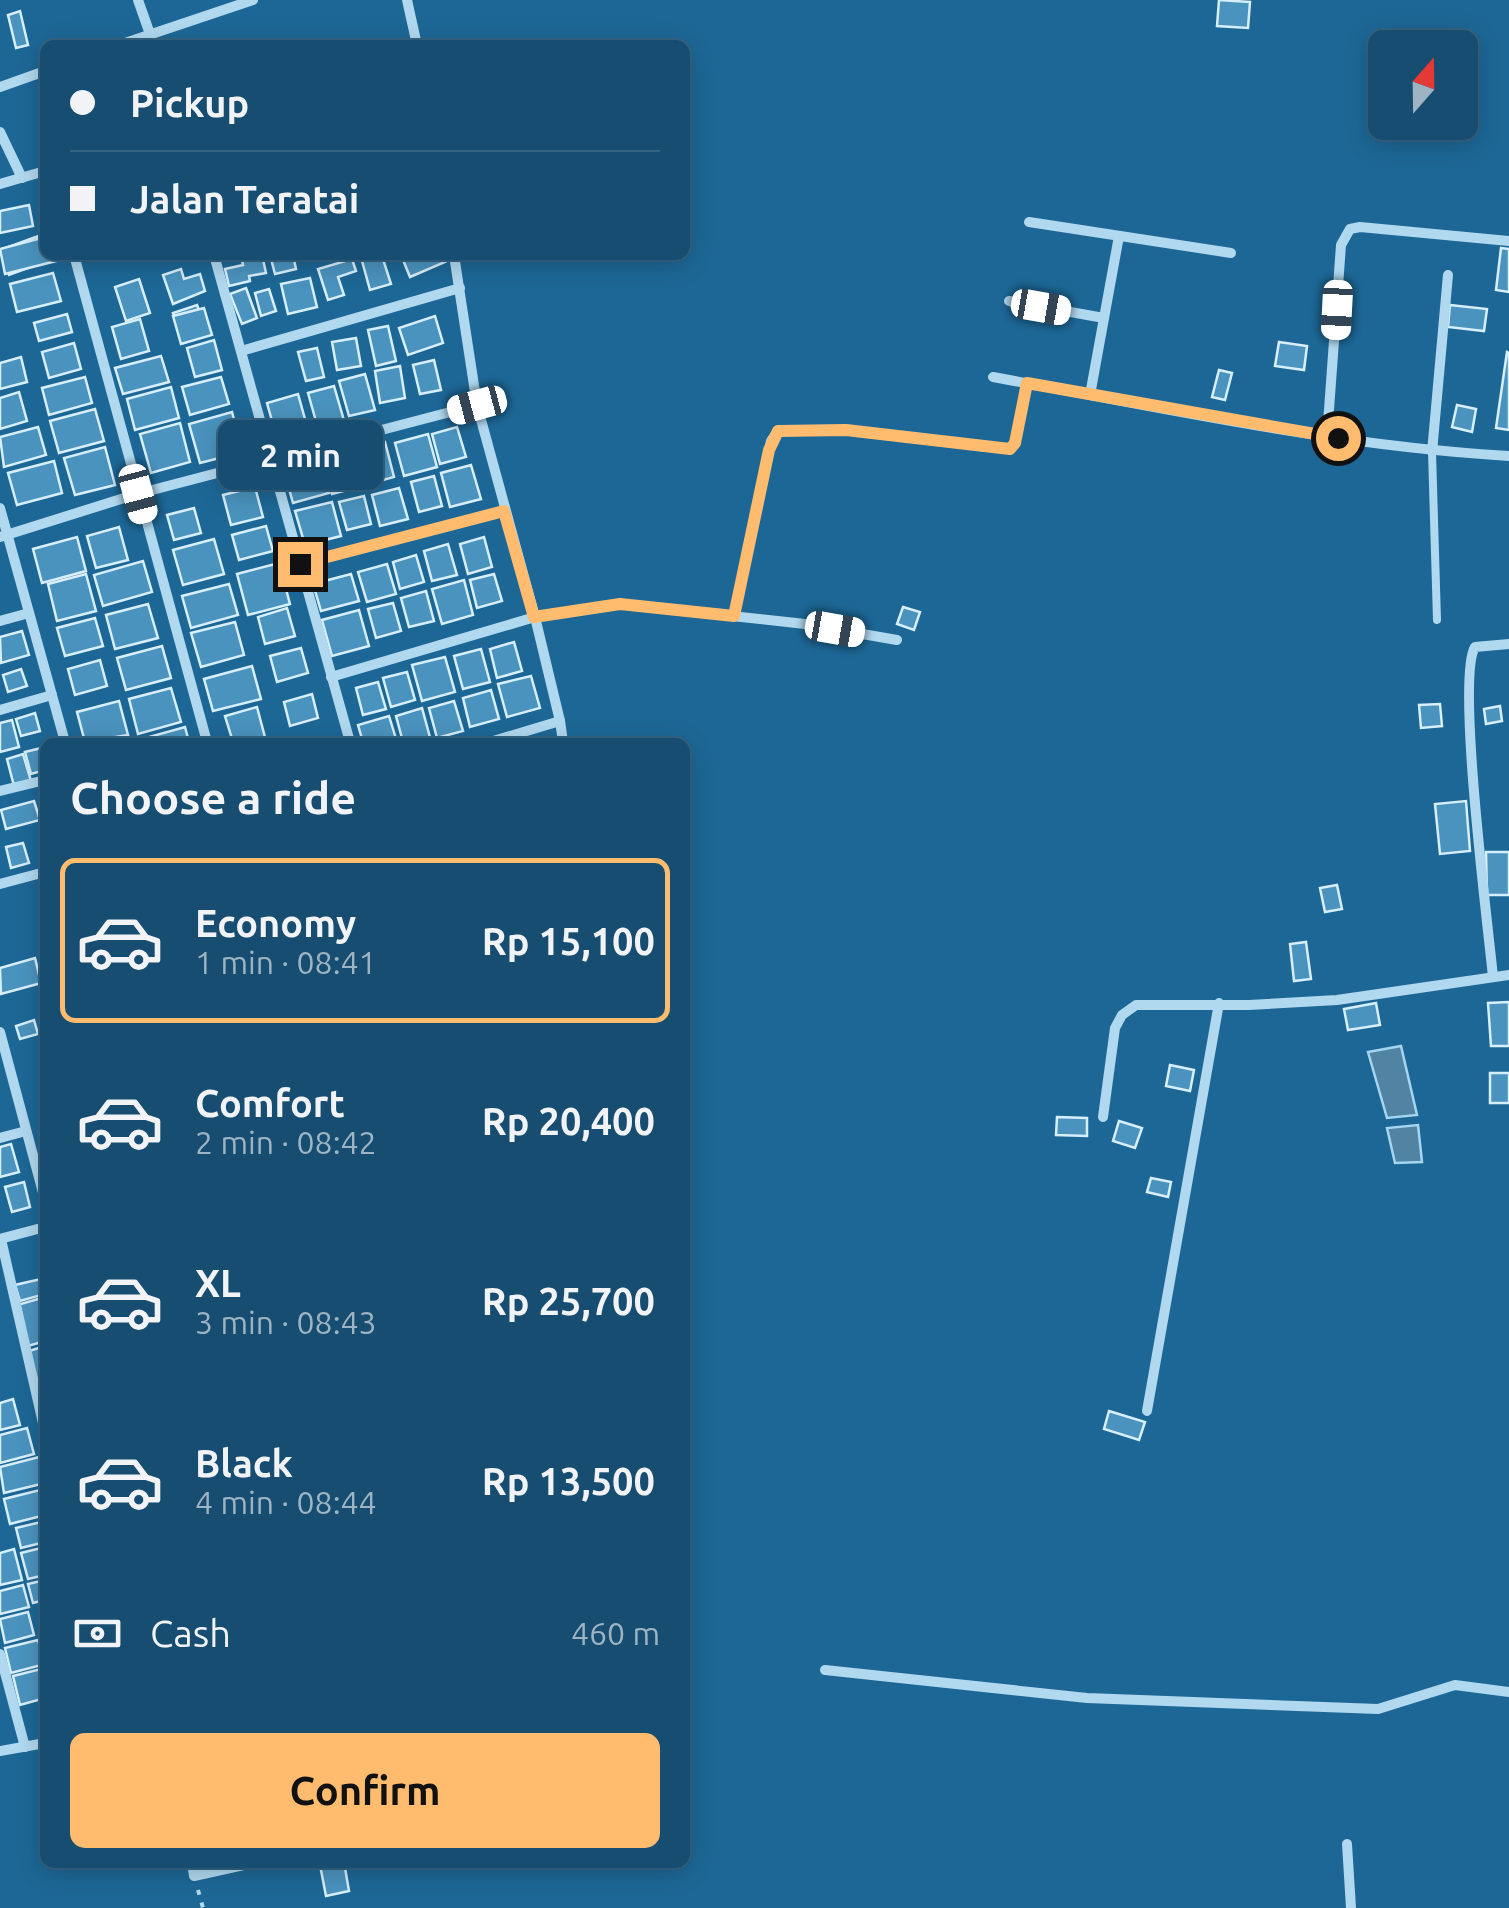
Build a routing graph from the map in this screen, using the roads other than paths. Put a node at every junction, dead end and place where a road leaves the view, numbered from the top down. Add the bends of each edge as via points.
1 (138, 0) edge
2 (252, 0) edge
3 (407, 0) edge
4 (150, 34) junction
5 (133, 40) edge
6 (416, 40) edge
7 (40, 73) edge
8 (0, 87) edge
9 (0, 132) edge
10 (40, 173) edge
11 (22, 178) junction
12 (0, 184) edge
13 (1029, 222) dead end
14 (1119, 236) junction
15 (1509, 241) edge
16 (1231, 253) dead end
17 (75, 260) edge
18 (215, 260) edge
19 (455, 260) edge
20 (1448, 274) dead end
21 (460, 288) junction
22 (1009, 302) dead end
23 (1104, 318) junction
24 (240, 351) junction
25 (993, 377) dead end
26 (1027, 383) junction
27 (1090, 394) junction
28 (477, 405) junction
29 (1327, 437) junction
30 (1432, 452) junction
31 (1509, 456) edge
32 (271, 460) junction
33 (138, 494) junction
34 (0, 508) edge
35 (504, 511) junction
36 (4, 536) edge
37 (300, 564) junction
38 (29, 613) junction
39 (734, 616) junction
40 (534, 617) junction
41 (0, 620) edge
42 (1437, 620) dead end
43 (897, 640) dead end
44 (1509, 644) edge
45 (332, 676) junction
46 (52, 696) junction
47 (0, 710) edge
48 (560, 721) junction
49 (64, 738) edge
50 (206, 738) edge
51 (349, 738) edge
52 (503, 738) edge
53 (562, 738) edge
54 (40, 781) edge
55 (0, 791) edge
56 (40, 873) edge
57 (0, 884) edge
58 (1509, 975) edge
59 (1493, 977) junction
60 (1219, 1003) junction
61 (0, 1032) edge
62 (4, 1061) edge
63 (1103, 1117) dead end
64 (26, 1131) junction
65 (0, 1138) edge
66 (40, 1182) edge
67 (40, 1228) edge
68 (0, 1239) edge
69 (40, 1411) edge
70 (1146, 1411) dead end
71 (0, 1654) edge
72 (824, 1670) dead end
73 (1509, 1692) edge
74 (40, 1744) edge
75 (25, 1747) junction
76 (0, 1751) edge
77 (1347, 1844) dead end
78 (193, 1868) edge
79 (231, 1868) edge
80 (1351, 1908) edge

1 - 4 street
2 - 4 street
3 - 6 street
4 - 5 street
7 - 8 street
9 - 11 street
10 - 11 street
11 - 12 street
13 - 14 street
14 - 16 street
14 - 23 street
15 - 29 street via 1350,230 1341,245
17 - 33 street
18 - 24 street
19 - 21 street
20 - 30 street
21 - 24 street
21 - 28 street
22 - 23 street
23 - 27 street
24 - 32 street
25 - 26 street
26 - 27 street
26 - 39 street via 1010,449 846,430 778,431
27 - 29 street
28 - 32 street
28 - 35 street
29 - 30 street
30 - 31 street
30 - 42 lane
32 - 33 street
32 - 37 street
33 - 36 street
33 - 50 street
34 - 36 street
35 - 37 street
35 - 40 street
36 - 38 street
37 - 45 street
38 - 41 street
38 - 46 street
39 - 40 street via 620,604
39 - 43 street
40 - 45 street
40 - 48 street
44 - 59 street via 1475,647 1468,665
45 - 51 street
46 - 47 street
46 - 49 street
48 - 52 street
48 - 53 street
54 - 55 street
56 - 57 street
58 - 59 street
59 - 60 street via 1337,1000
60 - 63 street via 1136,1004 1122,1015
60 - 70 street
61 - 62 street
62 - 64 street
64 - 65 street
64 - 66 street
67 - 68 street
68 - 69 street
71 - 75 street
72 - 73 street via 1087,1698 1378,1709 1455,1685
74 - 75 street
75 - 76 street
77 - 80 street
78 - 79 street via 194,1876

